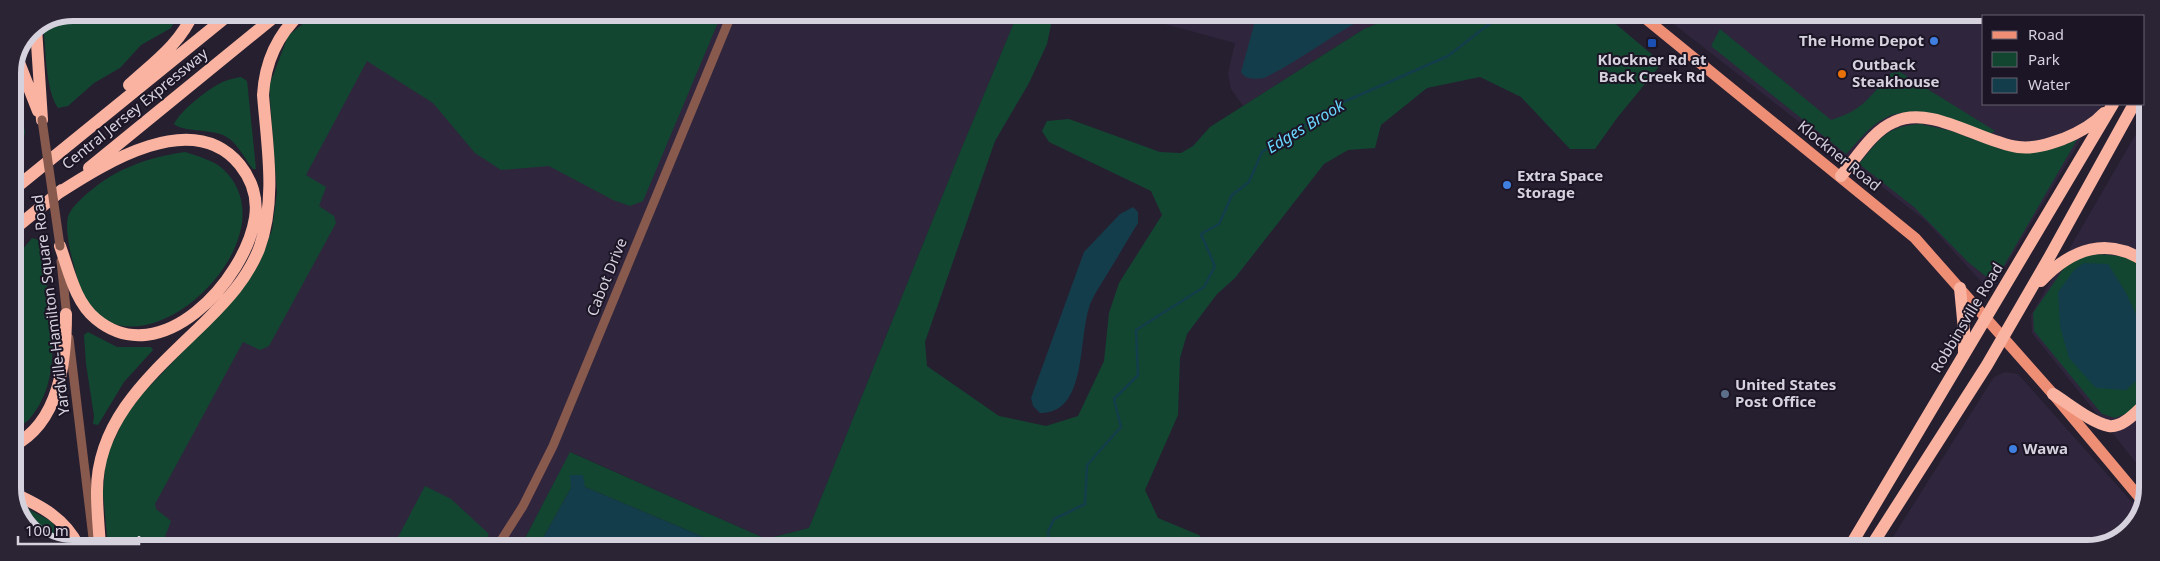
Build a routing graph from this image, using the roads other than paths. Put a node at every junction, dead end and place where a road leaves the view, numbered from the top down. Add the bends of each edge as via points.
1 (189, 21) edge
2 (221, 21) edge
3 (269, 21) edge
4 (293, 21) edge
5 (729, 21) edge
6 (1649, 21) edge
7 (36, 36) edge
8 (32, 42) edge
9 (21, 69) edge
10 (2112, 105) edge
11 (2112, 105) edge
12 (2133, 105) edge
13 (42, 120) junction
14 (67, 146) junction
15 (1840, 176) junction
16 (21, 183) edge
17 (57, 194) junction
18 (21, 223) edge
19 (60, 246) junction
20 (2139, 258) edge
21 (1960, 288) junction
22 (2026, 298) junction
23 (66, 314) junction
24 (1987, 318) junction
25 (2003, 337) junction
26 (1964, 356) junction
27 (2053, 394) junction
28 (2139, 410) edge
29 (21, 439) edge
30 (2138, 496) edge
31 (22, 498) edge
32 (76, 540) edge
33 (93, 540) edge
34 (100, 540) edge
35 (501, 540) edge
36 (1854, 540) edge
37 (1875, 540) edge

1 - 14 highway via 174,43
2 - 14 highway, Central Jersey Expressway
3 - 17 highway, Central Jersey Expressway
4 - 34 highway via 278,40 264,80 269,198 258,251 230,297 138,388 114,423 98,475
5 - 35 street, Cabot Drive via 553,446 528,497
6 - 15 main road, Klockner Road
7 - 13 highway
8 - 13 street, Yardville-Hamilton Square Road
9 - 13 highway
10 - 15 highway via 2076,134 2046,146 2020,147 1996,142 1935,119 1913,117 1894,122 1878,132
11 - 24 highway, Robbinsville Road
12 - 22 highway
13 - 19 street, Yardville-Hamilton Square Road, bridge
14 - 16 highway, Central Jersey Expressway
15 - 21 main road, Klockner Road via 1915,238
17 - 18 highway, Central Jersey Expressway
17 - 19 highway via 98,169 146,147 165,141 191,140 217,147 236,160 250,180 256,204 251,234 229,279 188,318 151,334 126,334 95,319 80,300
19 - 23 street, Yardville-Hamilton Square Road
20 - 22 highway via 2112,249 2084,251 2066,258
21 - 24 main road, Klockner Road
21 - 26 highway
22 - 25 highway
23 - 29 highway via 66,350 53,397 35,428
23 - 33 street, Yardville-Hamilton Square Road
24 - 25 main road, Klockner Road
24 - 26 highway, Robbinsville Road
25 - 27 main road, Klockner Road
25 - 37 highway via 1950,426
26 - 36 highway, Robbinsville Road
27 - 28 highway via 2110,426
27 - 30 main road, Klockner Road
31 - 32 highway via 53,513

